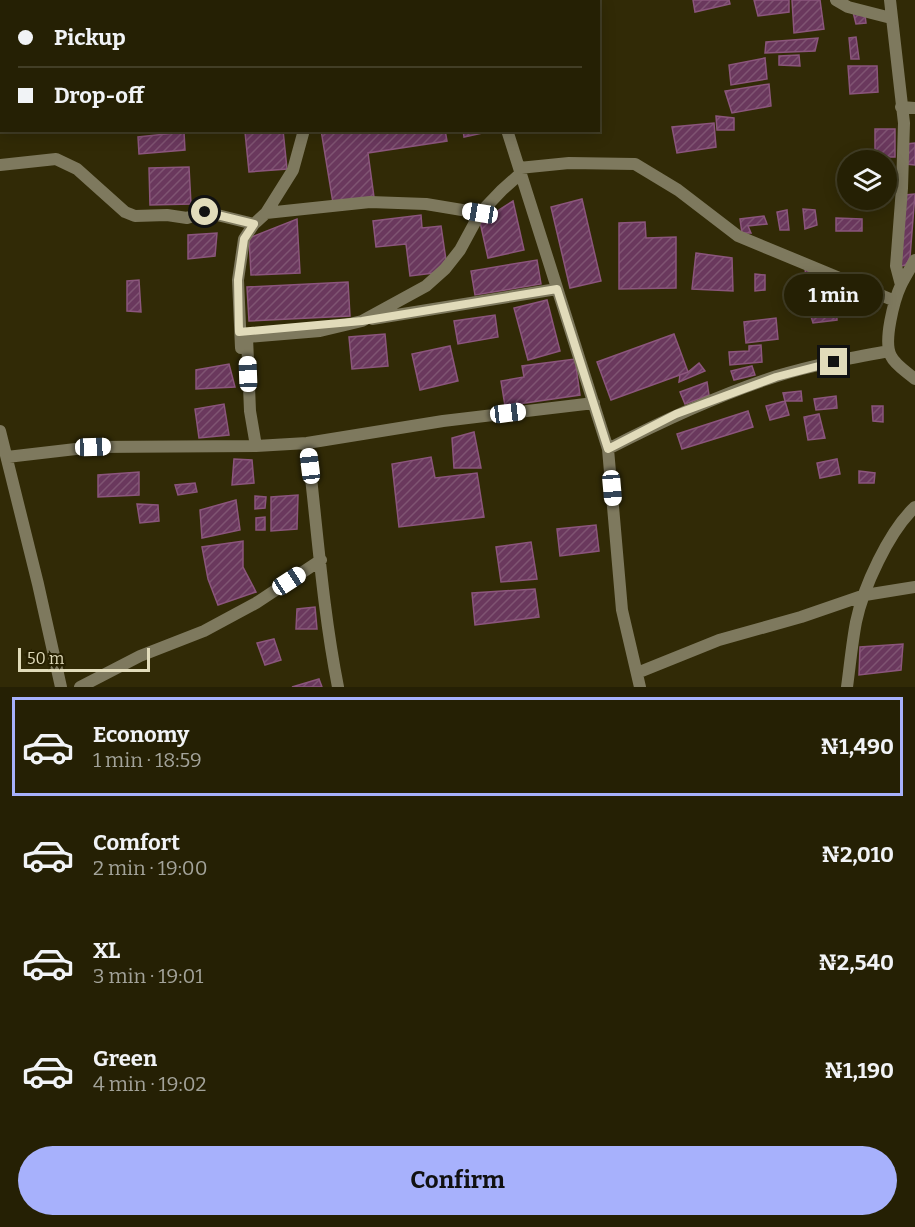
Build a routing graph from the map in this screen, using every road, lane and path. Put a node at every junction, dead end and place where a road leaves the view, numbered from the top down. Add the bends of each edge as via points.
1 (836, 0) edge
2 (890, 0) edge
3 (891, 18) junction
4 (901, 107) junction
5 (915, 108) edge
6 (303, 132) edge
7 (508, 132) edge
8 (0, 165) edge
9 (519, 171) junction
10 (266, 213) junction
11 (480, 213) junction
12 (254, 224) junction
13 (915, 260) edge
14 (901, 285) junction
15 (557, 289) junction
16 (895, 301) junction
17 (362, 321) junction
18 (239, 332) junction
19 (889, 351) junction
20 (915, 378) edge
21 (594, 403) junction
22 (250, 411) junction
23 (0, 431) edge
24 (308, 443) junction
25 (256, 446) junction
26 (608, 449) junction
27 (8, 457) junction
28 (915, 507) edge
29 (321, 560) junction
30 (915, 587) edge
31 (865, 595) junction
32 (637, 673) junction
33 (61, 687) edge
34 (80, 687) edge
35 (338, 687) edge
36 (640, 687) edge
37 (847, 687) edge

1 - 3 street
2 - 3 street
3 - 4 street
4 - 5 street
4 - 14 street via 902,188 896,266
6 - 10 street via 293,170
7 - 9 street
8 - 12 street via 56,159 77,169 125,212 135,216 187,218 205,212
9 - 11 street
9 - 15 street
9 - 16 street via 569,163 635,164 678,190 738,236
10 - 11 street via 370,202 426,204
10 - 12 street
11 - 17 street via 445,269 426,286
12 - 18 street via 244,239 238,280
13 - 14 street
14 - 16 street
15 - 17 street
15 - 21 street
16 - 19 street
17 - 18 street
17 - 22 street via 320,331 247,337
18 - 22 street
19 - 20 street via 891,358
19 - 26 street via 776,377 676,414
21 - 24 street via 443,420
21 - 26 street
22 - 25 street
23 - 27 street
24 - 25 street
24 - 29 street
25 - 27 street via 93,447
26 - 32 street via 622,610
27 - 33 street
28 - 31 street via 892,534
29 - 34 street via 256,603 204,631 140,656
29 - 35 street via 326,626
30 - 31 street
31 - 32 street via 719,640
31 - 37 street via 857,620
32 - 36 street

